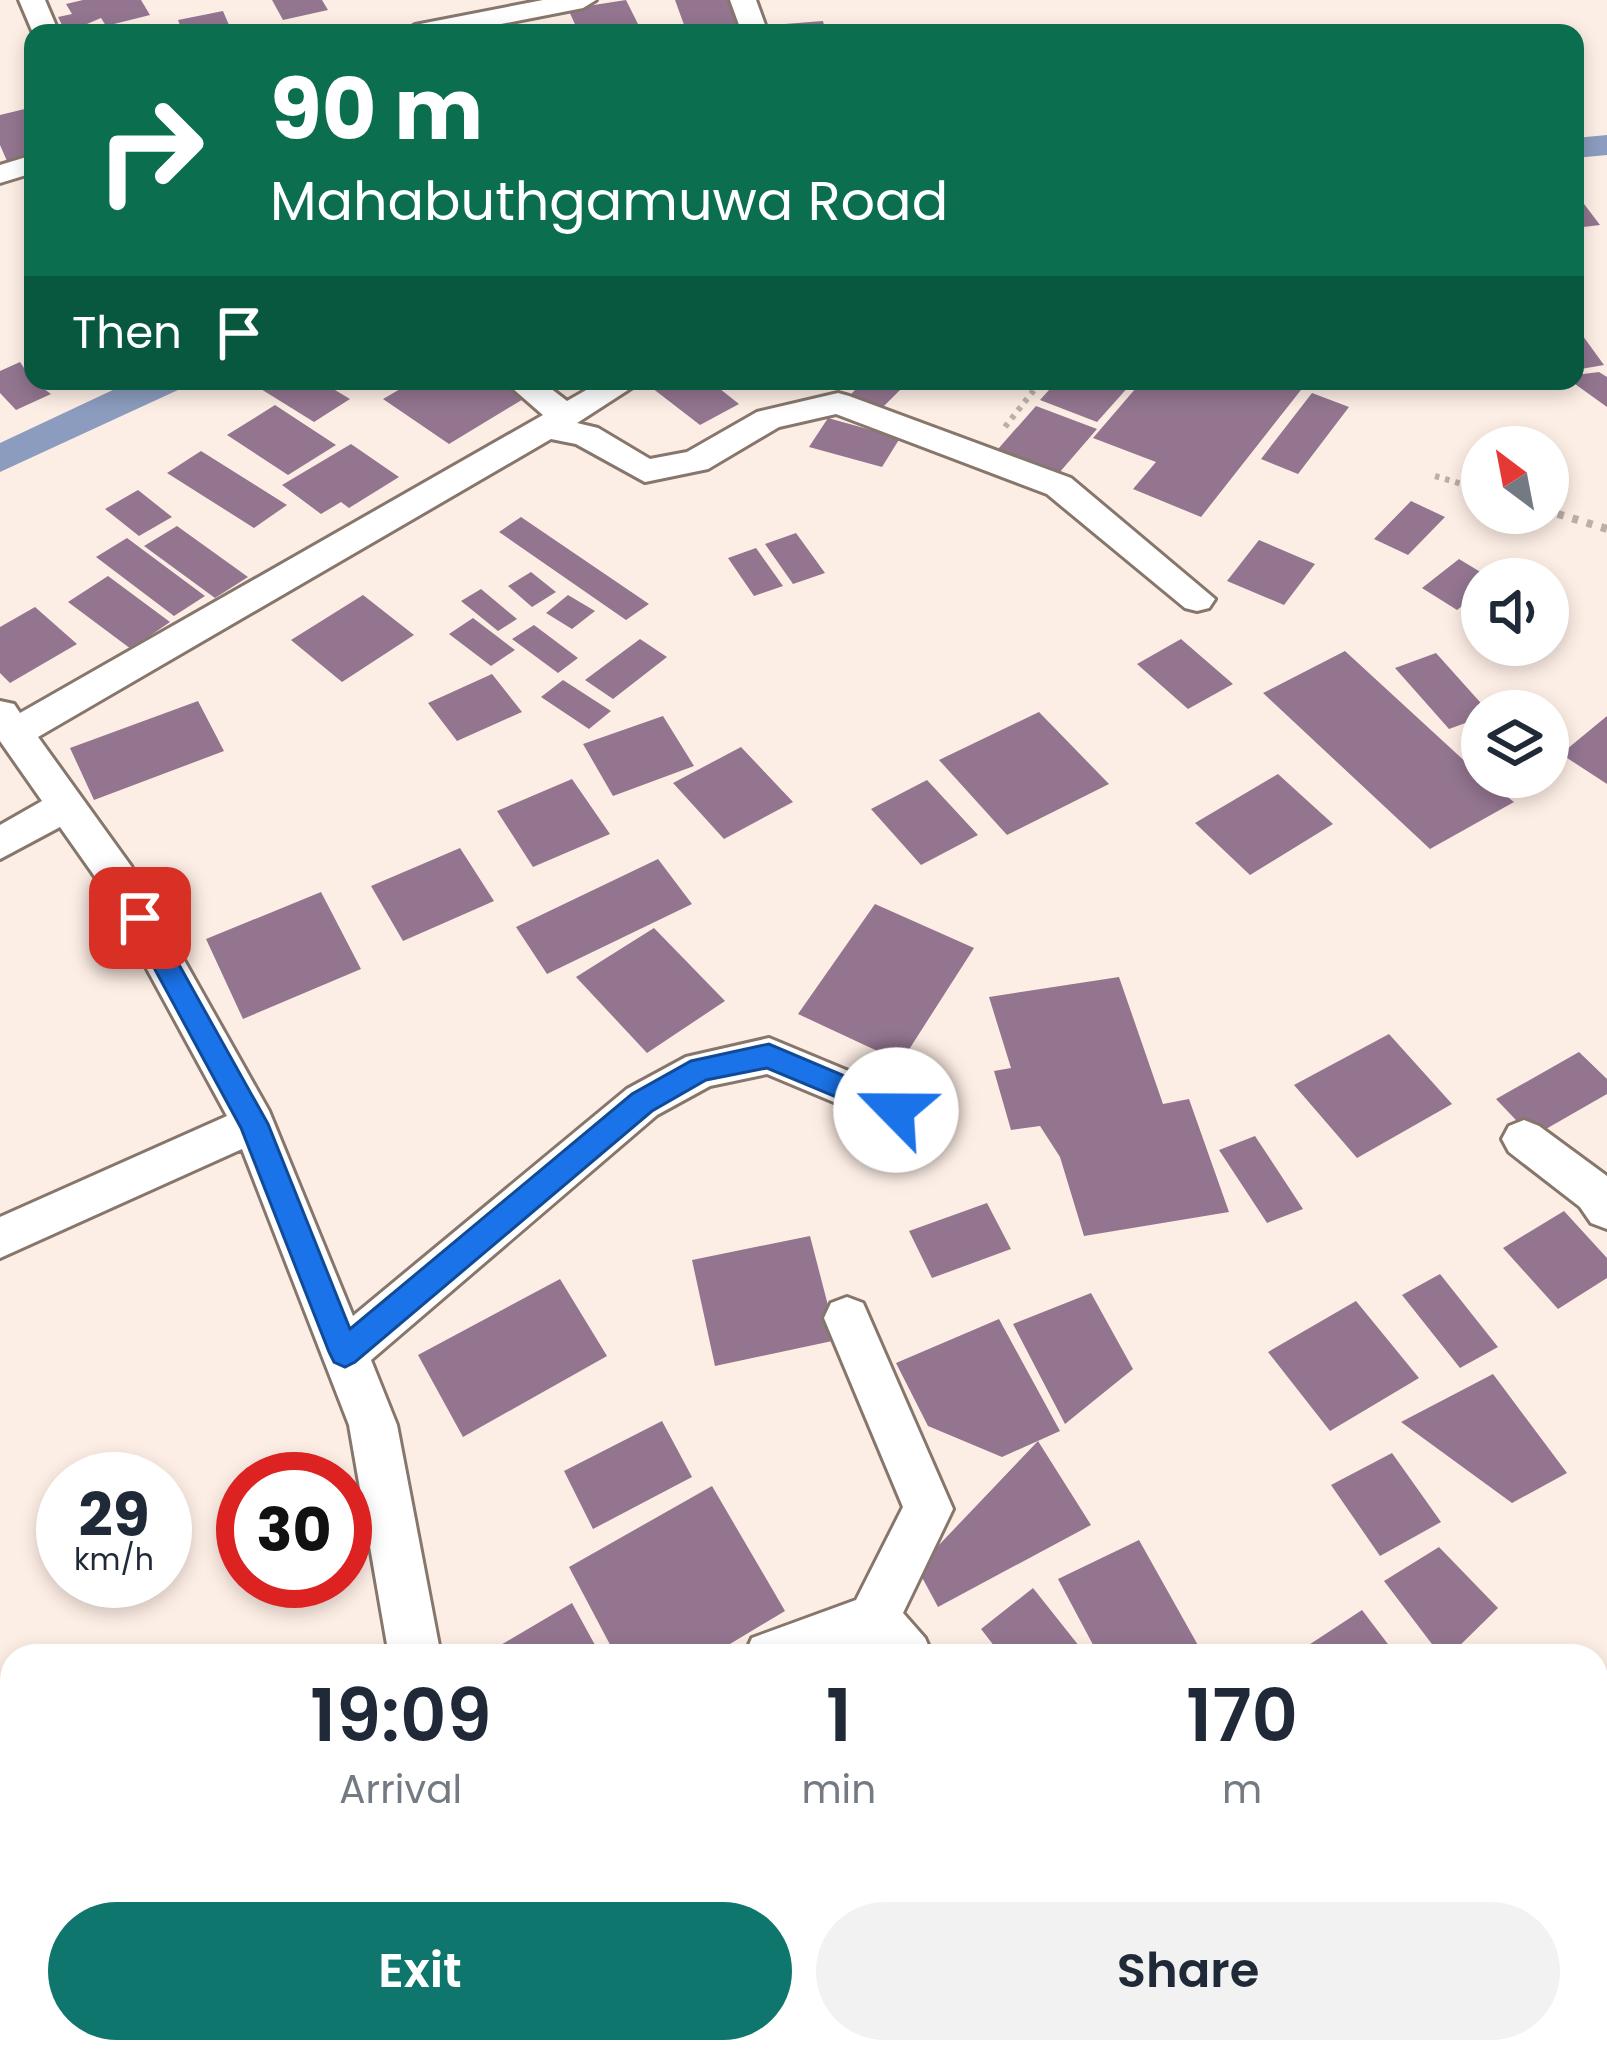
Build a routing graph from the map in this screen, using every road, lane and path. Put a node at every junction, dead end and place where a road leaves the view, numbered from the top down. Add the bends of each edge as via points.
1 (583, 0) edge
2 (462, 24) edge
3 (528, 390) edge
4 (610, 390) edge
5 (1034, 390) edge
6 (556, 421) junction
7 (980, 458) junction
8 (1435, 476) dead end
9 (1461, 484) edge
10 (1569, 517) edge
11 (1607, 529) edge
12 (1197, 599) dead end
13 (9, 722) edge
14 (67, 804) junction
15 (0, 844) edge
16 (896, 1110) dead end
17 (254, 1124) junction
18 (1524, 1138) dead end
19 (1607, 1209) edge
20 (0, 1238) edge
21 (847, 1318) dead end
22 (345, 1352) junction
23 (872, 1619) junction
24 (413, 1644) edge
25 (803, 1644) edge
26 (896, 1644) edge

1 - 2 street
3 - 6 street
4 - 6 street
5 - 7 path
6 - 7 street via 645,470 696,461 769,419 838,403
6 - 13 street
7 - 12 street via 1058,486
8 - 9 path
10 - 11 path
13 - 14 street
14 - 15 street
14 - 17 street via 117,877
16 - 22 street via 769,1056 700,1070 642,1102
17 - 20 street
17 - 22 street
18 - 19 street
21 - 23 street via 928,1509
22 - 24 street via 373,1425
23 - 25 street
23 - 26 street

